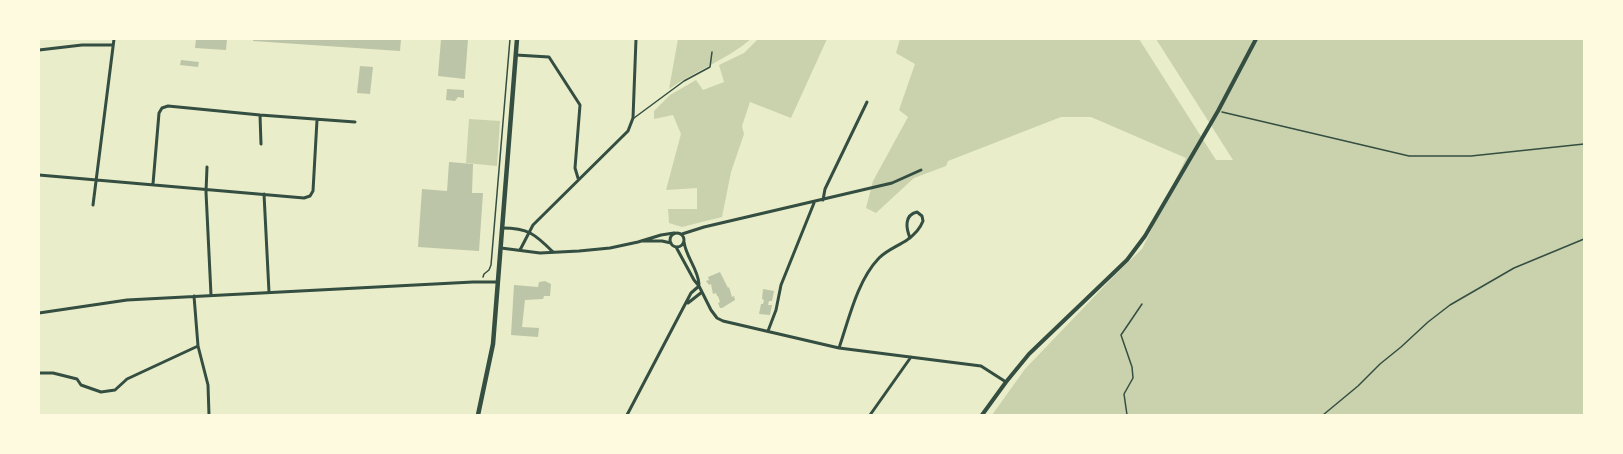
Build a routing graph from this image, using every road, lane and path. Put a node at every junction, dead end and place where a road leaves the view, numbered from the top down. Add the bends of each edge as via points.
1 (114, 39) edge
2 (510, 39) edge
3 (518, 39) edge
4 (636, 39) edge
5 (1256, 39) edge
6 (113, 45) junction
7 (39, 50) edge
8 (712, 52) dead end
9 (516, 55) junction
10 (867, 102) dead end
11 (1218, 111) junction
12 (260, 115) junction
13 (633, 118) junction
14 (317, 120) junction
15 (355, 122) dead end
16 (261, 144) dead end
17 (1584, 144) edge
18 (207, 168) dead end
19 (921, 170) dead end
20 (39, 175) edge
21 (579, 178) junction
22 (96, 180) junction
23 (153, 184) junction
24 (206, 189) junction
25 (264, 194) junction
26 (823, 200) junction
27 (814, 202) junction
28 (93, 205) dead end
29 (703, 227) junction
30 (502, 228) junction
31 (530, 231) junction
32 (674, 233) junction
33 (682, 234) junction
34 (910, 238) junction
35 (1584, 239) edge
36 (684, 241) junction
37 (638, 242) junction
38 (671, 243) junction
39 (676, 247) junction
40 (501, 248) junction
41 (520, 250) junction
42 (554, 253) junction
43 (484, 274) dead end
44 (497, 282) junction
45 (699, 286) junction
46 (269, 292) junction
47 (702, 292) junction
48 (211, 295) junction
49 (194, 296) junction
50 (1142, 304) dead end
51 (683, 309) junction
52 (39, 313) edge
53 (768, 331) junction
54 (198, 346) junction
55 (839, 348) junction
56 (911, 357) junction
57 (39, 373) edge
58 (1006, 382) junction
59 (208, 415) edge
60 (478, 415) edge
61 (627, 415) edge
62 (870, 415) edge
63 (982, 415) edge
64 (1127, 415) edge
65 (1323, 415) edge

1 - 6 street
2 - 43 path via 491,265
3 - 9 main road
4 - 13 street
5 - 11 street
6 - 7 street
6 - 22 street
8 - 13 lane via 710,67
9 - 21 street via 549,57 580,105 575,168
9 - 30 main road
10 - 26 street
11 - 17 path via 1408,156 1471,156
11 - 58 street via 1127,260 1029,354
12 - 14 street
12 - 16 street
12 - 23 street via 162,108
13 - 21 street via 628,130
14 - 15 street
14 - 25 street via 310,196
18 - 24 street
19 - 26 street via 892,183
20 - 22 street
21 - 31 street
22 - 23 street
22 - 28 street
23 - 24 street
24 - 25 street
24 - 48 street
25 - 46 street
26 - 27 street
27 - 29 street
27 - 53 street
29 - 33 street
29 - 36 street
30 - 31 street
30 - 40 main road
31 - 41 street
31 - 42 street
32 - 33 street
32 - 37 street
32 - 38 street
33 - 36 street
34 - 34 street via 923,221 917,212 907,220
34 - 55 street via 874,265 858,295
35 - 65 path via 1514,268 1450,305
36 - 39 street
36 - 45 street
37 - 38 street
37 - 42 street
38 - 39 street
39 - 45 street
40 - 41 street
40 - 44 main road
41 - 42 street
44 - 46 street
44 - 60 main road via 493,344
45 - 47 street
45 - 51 street
46 - 48 street
47 - 51 street
47 - 53 street via 714,314 723,321
48 - 49 street
49 - 52 street via 115,301
49 - 54 street
50 - 64 path via 1121,335 1133,378 1124,394
51 - 61 street
53 - 55 street
54 - 57 street via 127,379 115,390 101,392 81,386 77,379
54 - 59 street via 208,385
55 - 56 street
56 - 58 street via 981,366
56 - 62 street
58 - 63 street

